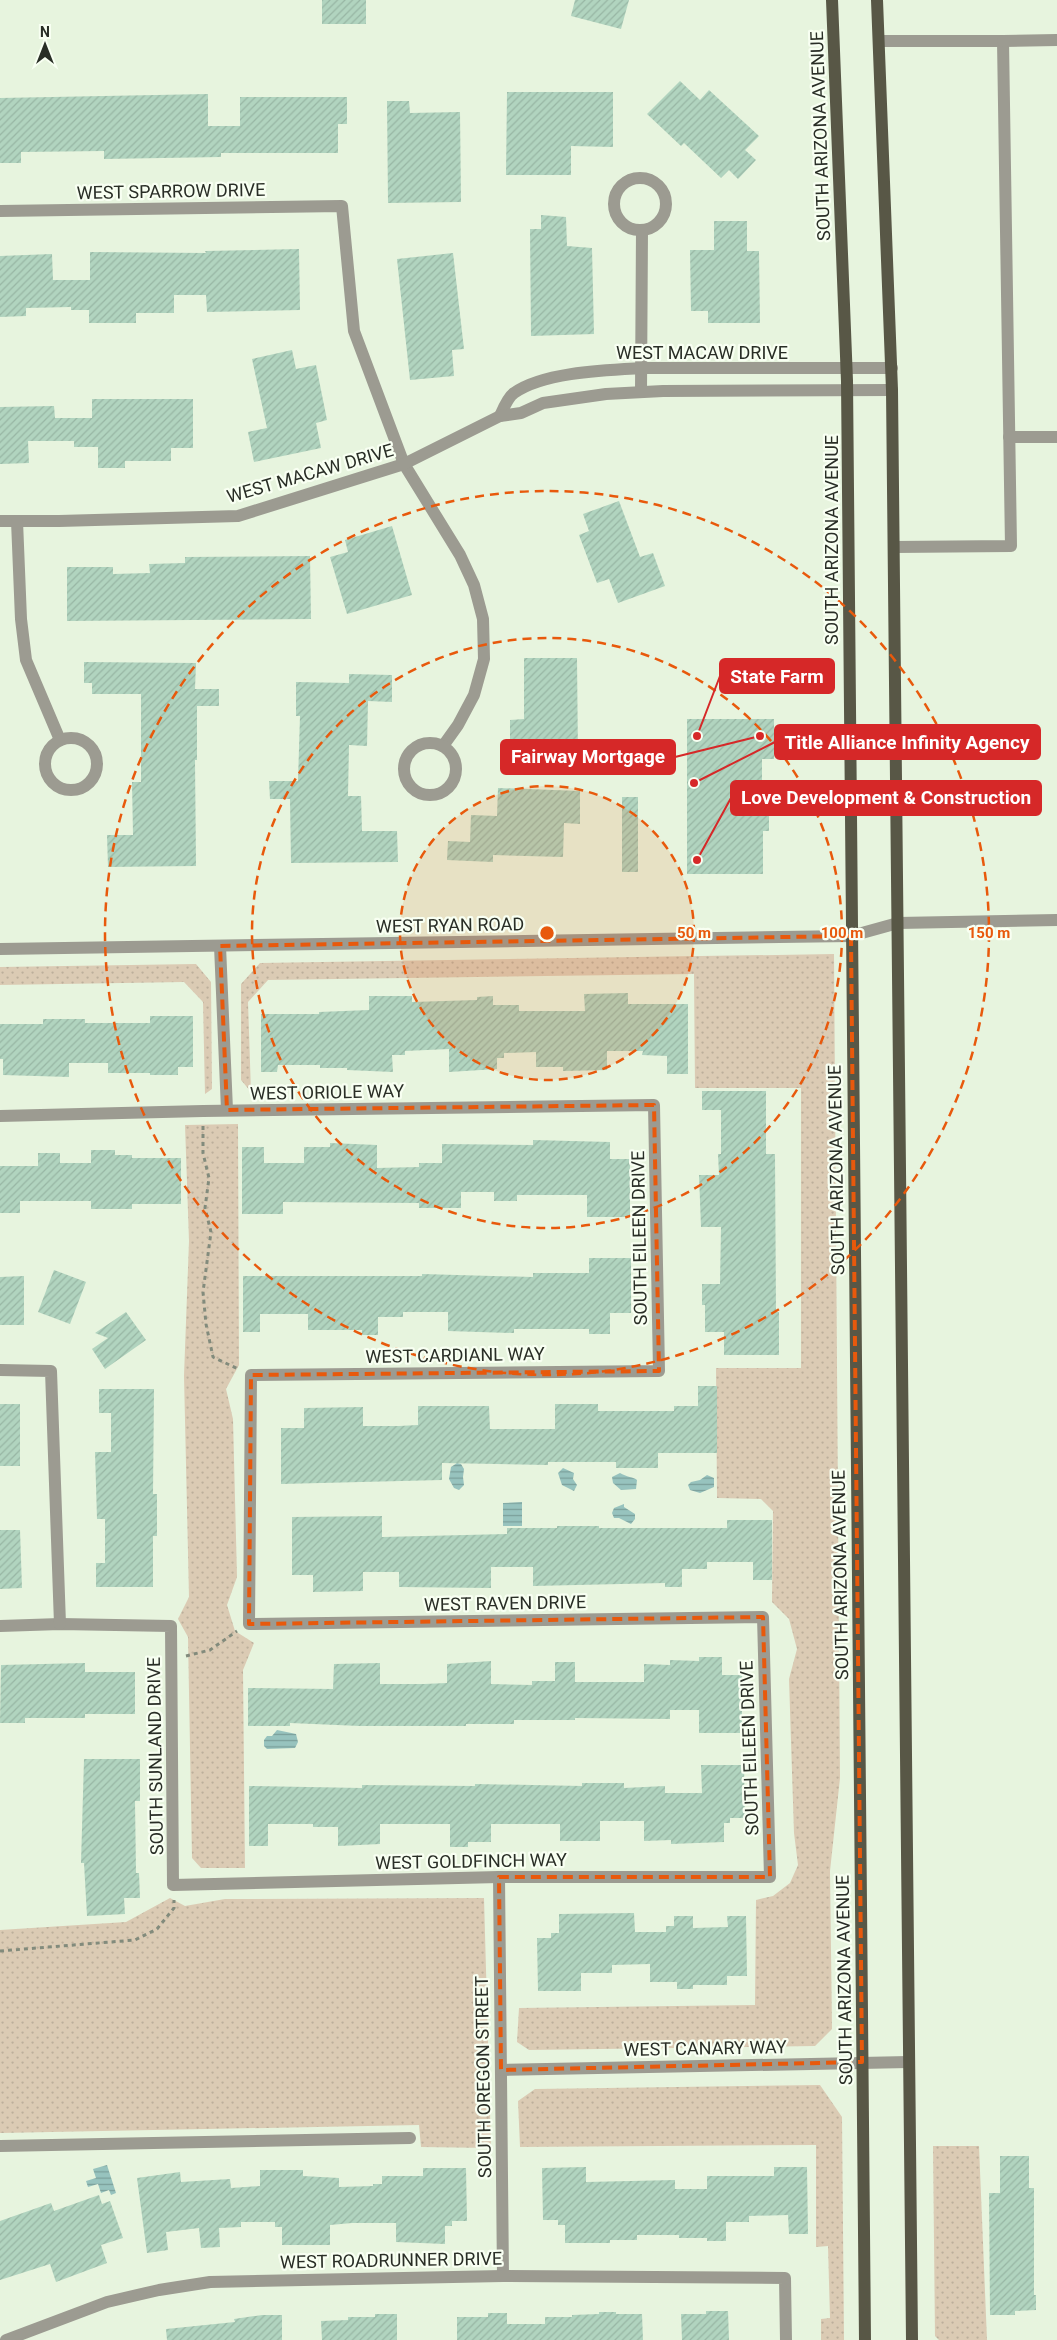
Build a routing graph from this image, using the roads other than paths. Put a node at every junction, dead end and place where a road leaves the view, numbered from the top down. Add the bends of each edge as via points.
1 (832, 0) edge
2 (877, 0) edge
3 (1057, 40) edge
4 (1003, 41) junction
5 (879, 42) junction
6 (0, 211) edge
7 (642, 230) junction
8 (642, 368) junction
9 (749, 368) junction
10 (892, 368) junction
11 (846, 369) junction
12 (749, 390) junction
13 (847, 390) junction
14 (892, 390) junction
15 (641, 392) junction
16 (500, 416) junction
17 (1057, 437) edge
18 (1009, 438) junction
19 (404, 464) junction
20 (0, 521) edge
21 (17, 521) junction
22 (894, 547) junction
23 (60, 740) junction
24 (443, 746) junction
25 (1057, 920) edge
26 (898, 923) junction
27 (851, 936) junction
28 (220, 946) junction
29 (0, 949) edge
30 (654, 1105) joint
31 (228, 1110) junction
32 (0, 1116) edge
33 (0, 1370) edge
34 (659, 1371) joint
35 (762, 1617) joint
36 (60, 1624) junction
37 (249, 1624) joint
38 (0, 1626) edge
39 (498, 1877) junction
40 (770, 1877) joint
41 (173, 1885) joint
42 (862, 2062) junction
43 (909, 2062) junction
44 (501, 2070) junction
45 (410, 2138) dead end
46 (0, 2146) edge
47 (503, 2276) junction
48 (6, 2340) edge
49 (786, 2340) edge
50 (865, 2340) edge
51 (912, 2340) edge

1 - 11 main road, SOUTH ARIZONA AVENUE
2 - 5 main road
3 - 4 street
4 - 5 street
4 - 18 street
5 - 10 main road
6 - 19 street, WEST SPARROW DRIVE via 342,206 354,330
7 - 7 street via 650,228 663,217 666,200 659,185 651,180 634,178 619,187 615,194 615,212 625,226
7 - 8 street
8 - 9 street, WEST MACAW DRIVE
8 - 15 street
8 - 16 street, WEST MACAW DRIVE via 561,376 530,384 512,394
9 - 11 street, WEST MACAW DRIVE
9 - 12 street
10 - 11 street, WEST MACAW DRIVE
10 - 14 main road
11 - 13 main road, SOUTH ARIZONA AVENUE
12 - 13 street, WEST MACAW DRIVE
12 - 15 street, WEST MACAW DRIVE
13 - 14 street, WEST MACAW DRIVE
13 - 27 main road, SOUTH ARIZONA AVENUE
14 - 22 main road
15 - 16 street, WEST MACAW DRIVE via 543,403 520,413
16 - 19 street, WEST MACAW DRIVE
17 - 18 street
18 - 22 street via 1010,546
19 - 21 street, WEST MACAW DRIVE via 238,516
19 - 24 street via 460,555 474,585 483,619 484,660 474,695
20 - 21 street, WEST MACAW DRIVE
21 - 23 street via 26,660
22 - 26 main road
23 - 23 street via 53,745 45,760 48,777 60,789 86,787 92,781 98,764 92,748 78,739
24 - 24 street via 427,742 411,750 406,757 407,782 420,793 438,794 452,784 455,759
25 - 26 street, WEST RYAN ROAD
26 - 27 street, WEST RYAN ROAD
26 - 43 main road
27 - 28 street, WEST RYAN ROAD
27 - 42 main road, SOUTH ARIZONA AVENUE
28 - 29 street, WEST RYAN ROAD
28 - 31 street
30 - 31 street, WEST ORIOLE WAY
30 - 34 street, SOUTH EILEEN DRIVE
31 - 32 street, WEST ORIOLE WAY
33 - 36 street via 51,1371
34 - 37 street, WEST CARDIANL WAY via 251,1375
35 - 37 street, WEST RAVEN DRIVE
35 - 40 street, SOUTH EILEEN DRIVE
36 - 38 street
36 - 41 street, SOUTH SUNLAND DRIVE via 171,1626
39 - 40 street, WEST GOLDFINCH WAY
39 - 41 street, WEST GOLDFINCH WAY
39 - 44 street, SOUTH OREGON STREET
42 - 43 street, WEST CANARY WAY
42 - 44 street, WEST CANARY WAY
42 - 50 main road, SOUTH ARIZONA AVENUE
43 - 51 main road
44 - 47 street, SOUTH OREGON STREET
45 - 46 street
47 - 48 street, WEST ROADRUNNER DRIVE via 210,2282 107,2302
47 - 49 street, WEST ROADRUNNER DRIVE via 785,2278

